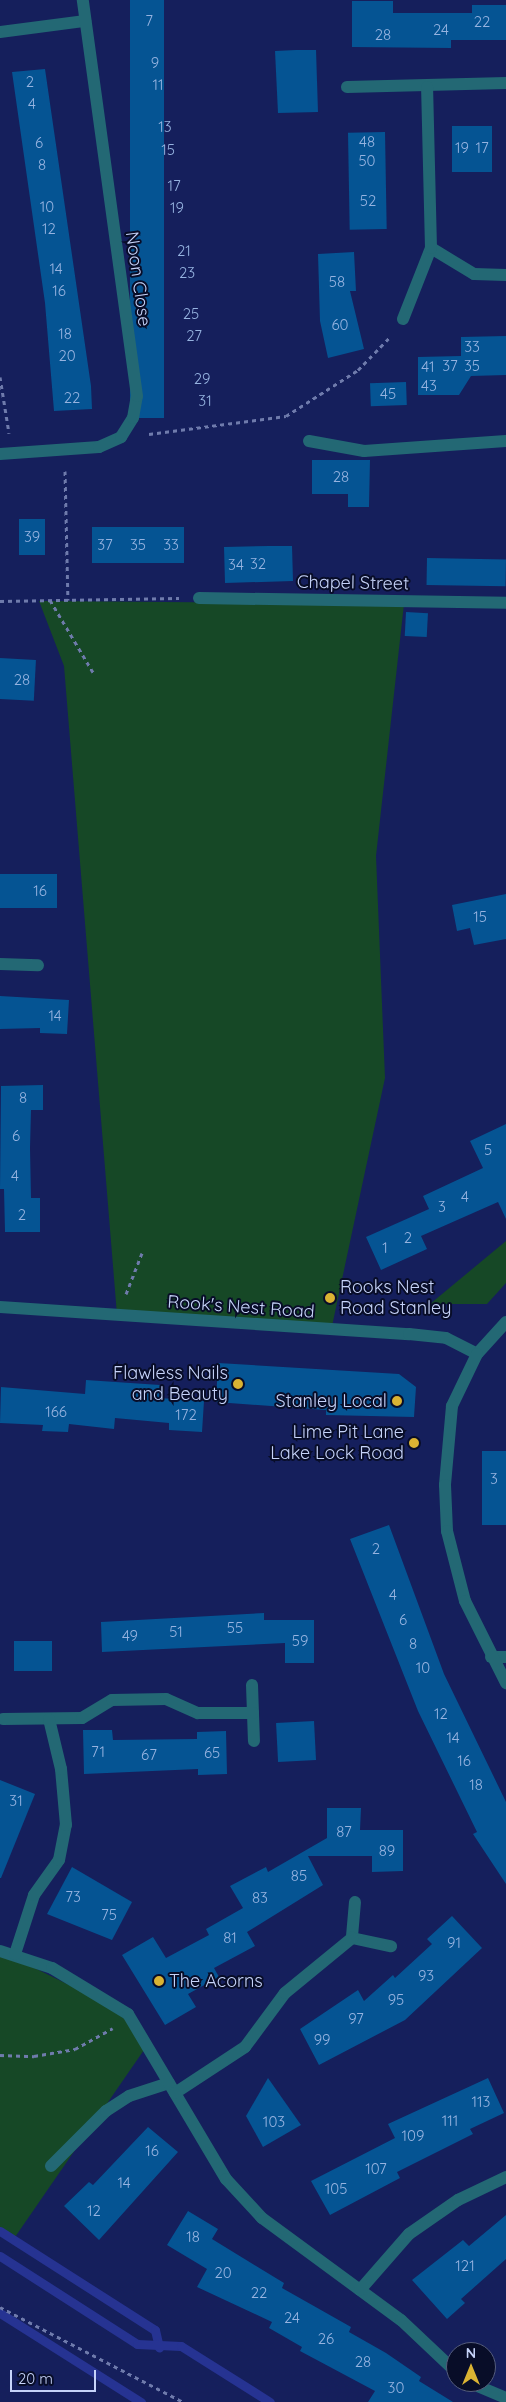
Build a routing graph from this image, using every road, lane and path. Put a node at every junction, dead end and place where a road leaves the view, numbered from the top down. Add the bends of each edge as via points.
1 (83, 0) edge
2 (86, 21) junction
3 (0, 32) edge
4 (506, 83) edge
5 (347, 87) dead end
6 (427, 87) junction
7 (431, 248) junction
8 (506, 275) edge
9 (403, 319) joint
10 (0, 377) edge
11 (121, 437) junction
12 (309, 441) dead end
13 (506, 441) edge
14 (64, 451) junction
15 (6, 454) edge
16 (199, 598) joint
17 (50, 600) junction
18 (68, 600) junction
19 (0, 601) edge
20 (506, 603) edge
21 (93, 672) dead end
22 (0, 964) edge
23 (38, 965) dead end
24 (142, 1253) dead end
25 (0, 1307) edge
26 (117, 1315) junction
27 (506, 1322) edge
28 (476, 1354) junction
29 (491, 1657) junction
30 (506, 1657) edge
31 (506, 1683) edge
32 (252, 1685) dead end
33 (254, 1713) junction
34 (3, 1719) dead end
35 (49, 1719) junction
36 (254, 1740) dead end
37 (355, 1902) dead end
38 (352, 1938) junction
39 (391, 1946) dead end
40 (0, 1951) edge
41 (14, 1954) junction
42 (128, 2014) junction
43 (0, 2055) edge
44 (172, 2088) junction
45 (51, 2166) dead end
46 (506, 2177) edge
47 (360, 2290) junction
48 (0, 2307) edge
49 (446, 2363) edge
50 (492, 2392) edge
51 (506, 2398) edge
52 (184, 2402) edge

1 - 2 street, Noon Close
2 - 3 street
2 - 11 street, Noon Close via 136,396 133,418
4 - 6 street
5 - 6 street
6 - 7 street
7 - 8 street via 474,274
7 - 9 street
9 - 11 path via 358,370 286,416
10 - 15 path
11 - 14 street via 99,448
12 - 13 street via 364,451
14 - 15 street
14 - 18 path
16 - 18 path
16 - 20 street, Chapel Street
17 - 18 path
17 - 19 path
17 - 21 path
22 - 23 street
24 - 26 path
25 - 26 street, Rook's Nest Road
26 - 28 street, Rook's Nest Road via 428,1336 446,1338
27 - 28 street
28 - 29 street via 452,1406 445,1485 447,1530 463,1592
29 - 30 street
29 - 31 street
32 - 33 street
33 - 35 street via 198,1713 166,1699 112,1700 82,1718
33 - 36 street
34 - 35 street
35 - 41 street via 61,1769 66,1825 59,1860 34,1895
37 - 38 street
38 - 39 street
38 - 44 street via 285,1993 245,2047
40 - 41 street
41 - 42 street via 52,1968
42 - 43 path via 105,2035 75,2049 34,2056
42 - 44 street
44 - 45 street via 130,2096 106,2111
44 - 47 street via 226,2179 262,2218
46 - 47 street via 458,2200 409,2234
47 - 49 street via 401,2320
48 - 52 path
50 - 51 street

